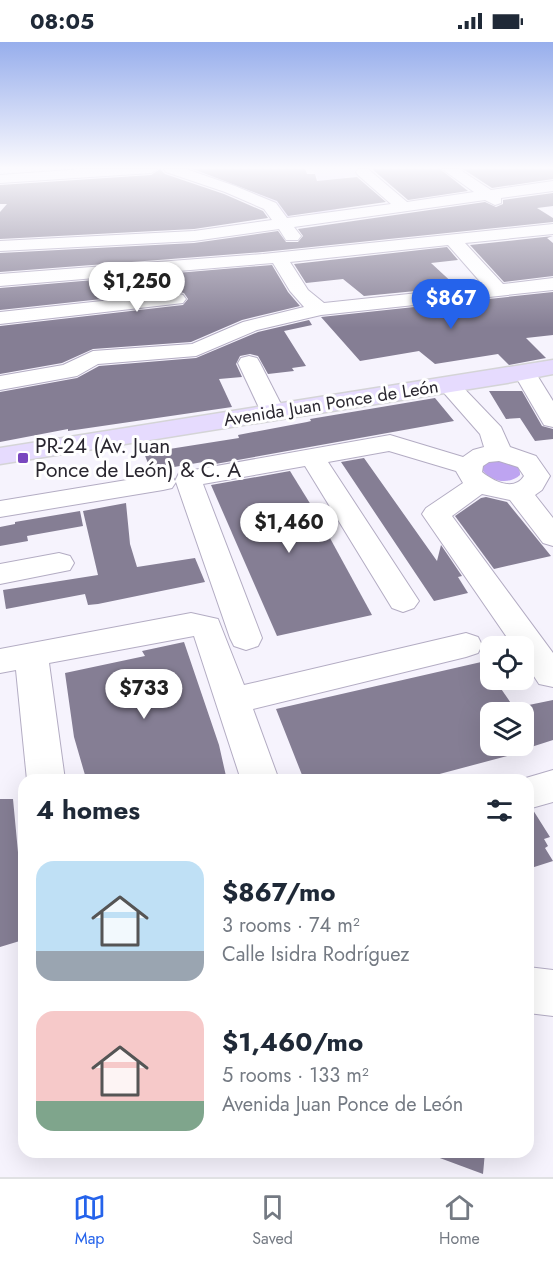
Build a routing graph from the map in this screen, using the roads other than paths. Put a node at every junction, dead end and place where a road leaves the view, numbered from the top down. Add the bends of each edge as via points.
1 (292, 222) edge
2 (529, 222) edge
3 (284, 223) junction
4 (549, 233) edge
5 (452, 239) junction
6 (0, 246) edge
7 (303, 254) junction
8 (279, 257) junction
9 (0, 280) edge
10 (553, 284) edge
11 (497, 288) junction
12 (176, 299) dead end
13 (321, 309) junction
14 (0, 318) edge
15 (249, 363) dead end
16 (553, 367) edge
17 (524, 372) junction
18 (0, 383) edge
19 (448, 385) junction
20 (273, 412) junction
21 (553, 420) edge
22 (499, 453) junction
23 (0, 456) edge
24 (313, 458) junction
25 (474, 476) junction
26 (163, 482) dead end
27 (517, 491) junction
28 (0, 509) edge
29 (553, 537) edge
30 (59, 563) dead end
31 (0, 574) edge
32 (403, 601) dead end
33 (246, 638) dead end
34 (466, 645) dead end
35 (15, 658) edge
36 (551, 675) dead end
37 (232, 701) junction
38 (44, 774) edge
39 (258, 774) edge
40 (553, 786) edge
41 (534, 791) edge
42 (534, 991) edge
43 (553, 993) edge

1 - 3 street
2 - 4 street
3 - 6 street via 194,236 137,231
3 - 7 street
4 - 5 street
5 - 7 street
5 - 11 street
7 - 8 street
8 - 9 street
8 - 13 street via 296,288
10 - 11 street
11 - 13 street
12 - 14 street
13 - 18 street via 250,326 196,350 93,358 69,371
15 - 20 street
16 - 17 main road, Avenida Juan Ponce de León
17 - 19 main road, Avenida Juan Ponce de León
17 - 21 street
19 - 20 main road, Avenida Juan Ponce de León
19 - 22 street via 492,432
20 - 23 main road, Avenida Juan Ponce de León
22 - 25 street via 482,455 471,463
22 - 27 street via 525,460 536,470 536,481
24 - 25 street via 390,444
24 - 32 street
24 - 33 street via 188,479
25 - 27 street via 497,490
25 - 36 street via 436,514
26 - 28 street
27 - 29 street
30 - 31 street
34 - 37 street
35 - 37 street via 191,624 207,627
35 - 38 street
37 - 39 street
40 - 41 street
42 - 43 street

